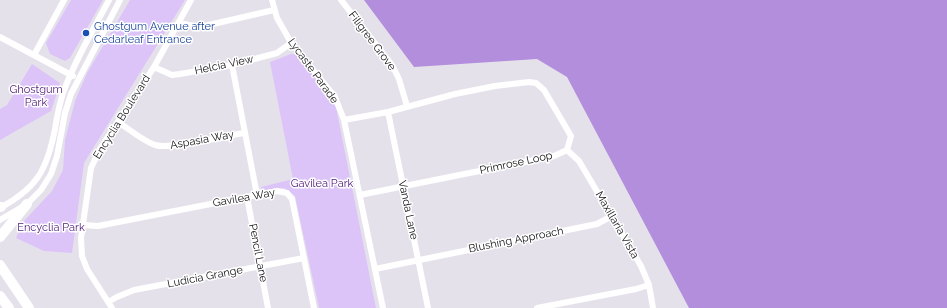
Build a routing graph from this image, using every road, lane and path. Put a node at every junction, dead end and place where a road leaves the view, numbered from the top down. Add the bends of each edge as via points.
1 (64, 0) edge
2 (109, 0) edge
3 (120, 0) edge
4 (191, 0) edge
5 (272, 0) edge
6 (341, 0) edge
7 (274, 10) junction
8 (178, 23) junction
9 (0, 37) edge
10 (292, 43) junction
11 (34, 55) junction
12 (232, 64) junction
13 (154, 67) junction
14 (71, 75) junction
15 (78, 78) junction
16 (407, 106) junction
17 (388, 112) junction
18 (344, 120) junction
19 (118, 122) junction
20 (244, 133) junction
21 (567, 150) junction
22 (404, 186) junction
23 (256, 195) junction
24 (360, 195) junction
25 (247, 197) junction
26 (27, 204) junction
27 (0, 207) edge
28 (612, 216) junction
29 (0, 220) edge
30 (83, 225) junction
31 (0, 237) edge
32 (304, 258) junction
33 (418, 260) junction
34 (0, 265) edge
35 (260, 266) junction
36 (375, 269) junction
37 (649, 285) junction
38 (0, 296) edge
39 (108, 302) junction
40 (8, 308) edge
41 (29, 308) edge
42 (112, 308) edge
43 (268, 308) edge
44 (314, 308) edge
45 (382, 308) edge
46 (428, 308) edge
47 (537, 308) edge
48 (653, 308) edge

1 - 11 street
2 - 14 street via 76,60
3 - 15 street
4 - 8 street, Encyclia Boulevard
5 - 7 street, Lycaste Parade
6 - 16 street, Filigree Grove via 392,65 399,78
7 - 8 street via 200,27
7 - 10 street, Lycaste Parade
8 - 13 street, Encyclia Boulevard
9 - 11 street
10 - 12 street, Helcia View via 277,53
10 - 18 street, Lycaste Parade via 335,97
11 - 14 street
12 - 13 street, Helcia View via 172,75
12 - 20 street
13 - 19 street, Encyclia Boulevard
14 - 15 street
14 - 27 street via 63,94 51,149 44,168 25,193
15 - 26 street via 65,113 53,170
16 - 17 street, Primrose Loop
16 - 21 street, Primrose Loop via 495,86 536,83 544,90 571,136
17 - 18 street, Primrose Loop
17 - 22 street, Vanda Lane
18 - 24 street, Lycaste Parade
19 - 20 street, Aspasia Way via 148,142 165,146
19 - 30 street, Encyclia Boulevard via 94,159
20 - 23 street
21 - 22 street, Primrose Loop via 554,156
21 - 28 street, Maxillaria Vista via 579,161
22 - 24 street, Primrose Loop
22 - 33 street, Vanda Lane
23 - 25 street, Gavilea Way
23 - 32 street, Gavilea Way via 277,191 287,193 292,199
24 - 36 street, Lycaste Parade
25 - 30 street, Gavilea Way via 98,226
25 - 35 street, Pencil Lane
26 - 29 street
26 - 31 highway
28 - 33 street, Blushing Approach via 597,224
28 - 37 street, Maxillaria Vista
30 - 39 street, Encyclia Boulevard via 82,256 87,269
32 - 35 street, Ludicia Grange
32 - 44 street, Gavilea Way
33 - 36 street, Blushing Approach
33 - 46 street, Vanda Lane
34 - 41 highway
35 - 39 street, Ludicia Grange via 134,290
35 - 43 street, Pencil Lane
36 - 45 street, Lycaste Parade
37 - 47 street
37 - 48 street, Maxillaria Vista
38 - 40 highway
39 - 42 street, Encyclia Boulevard

